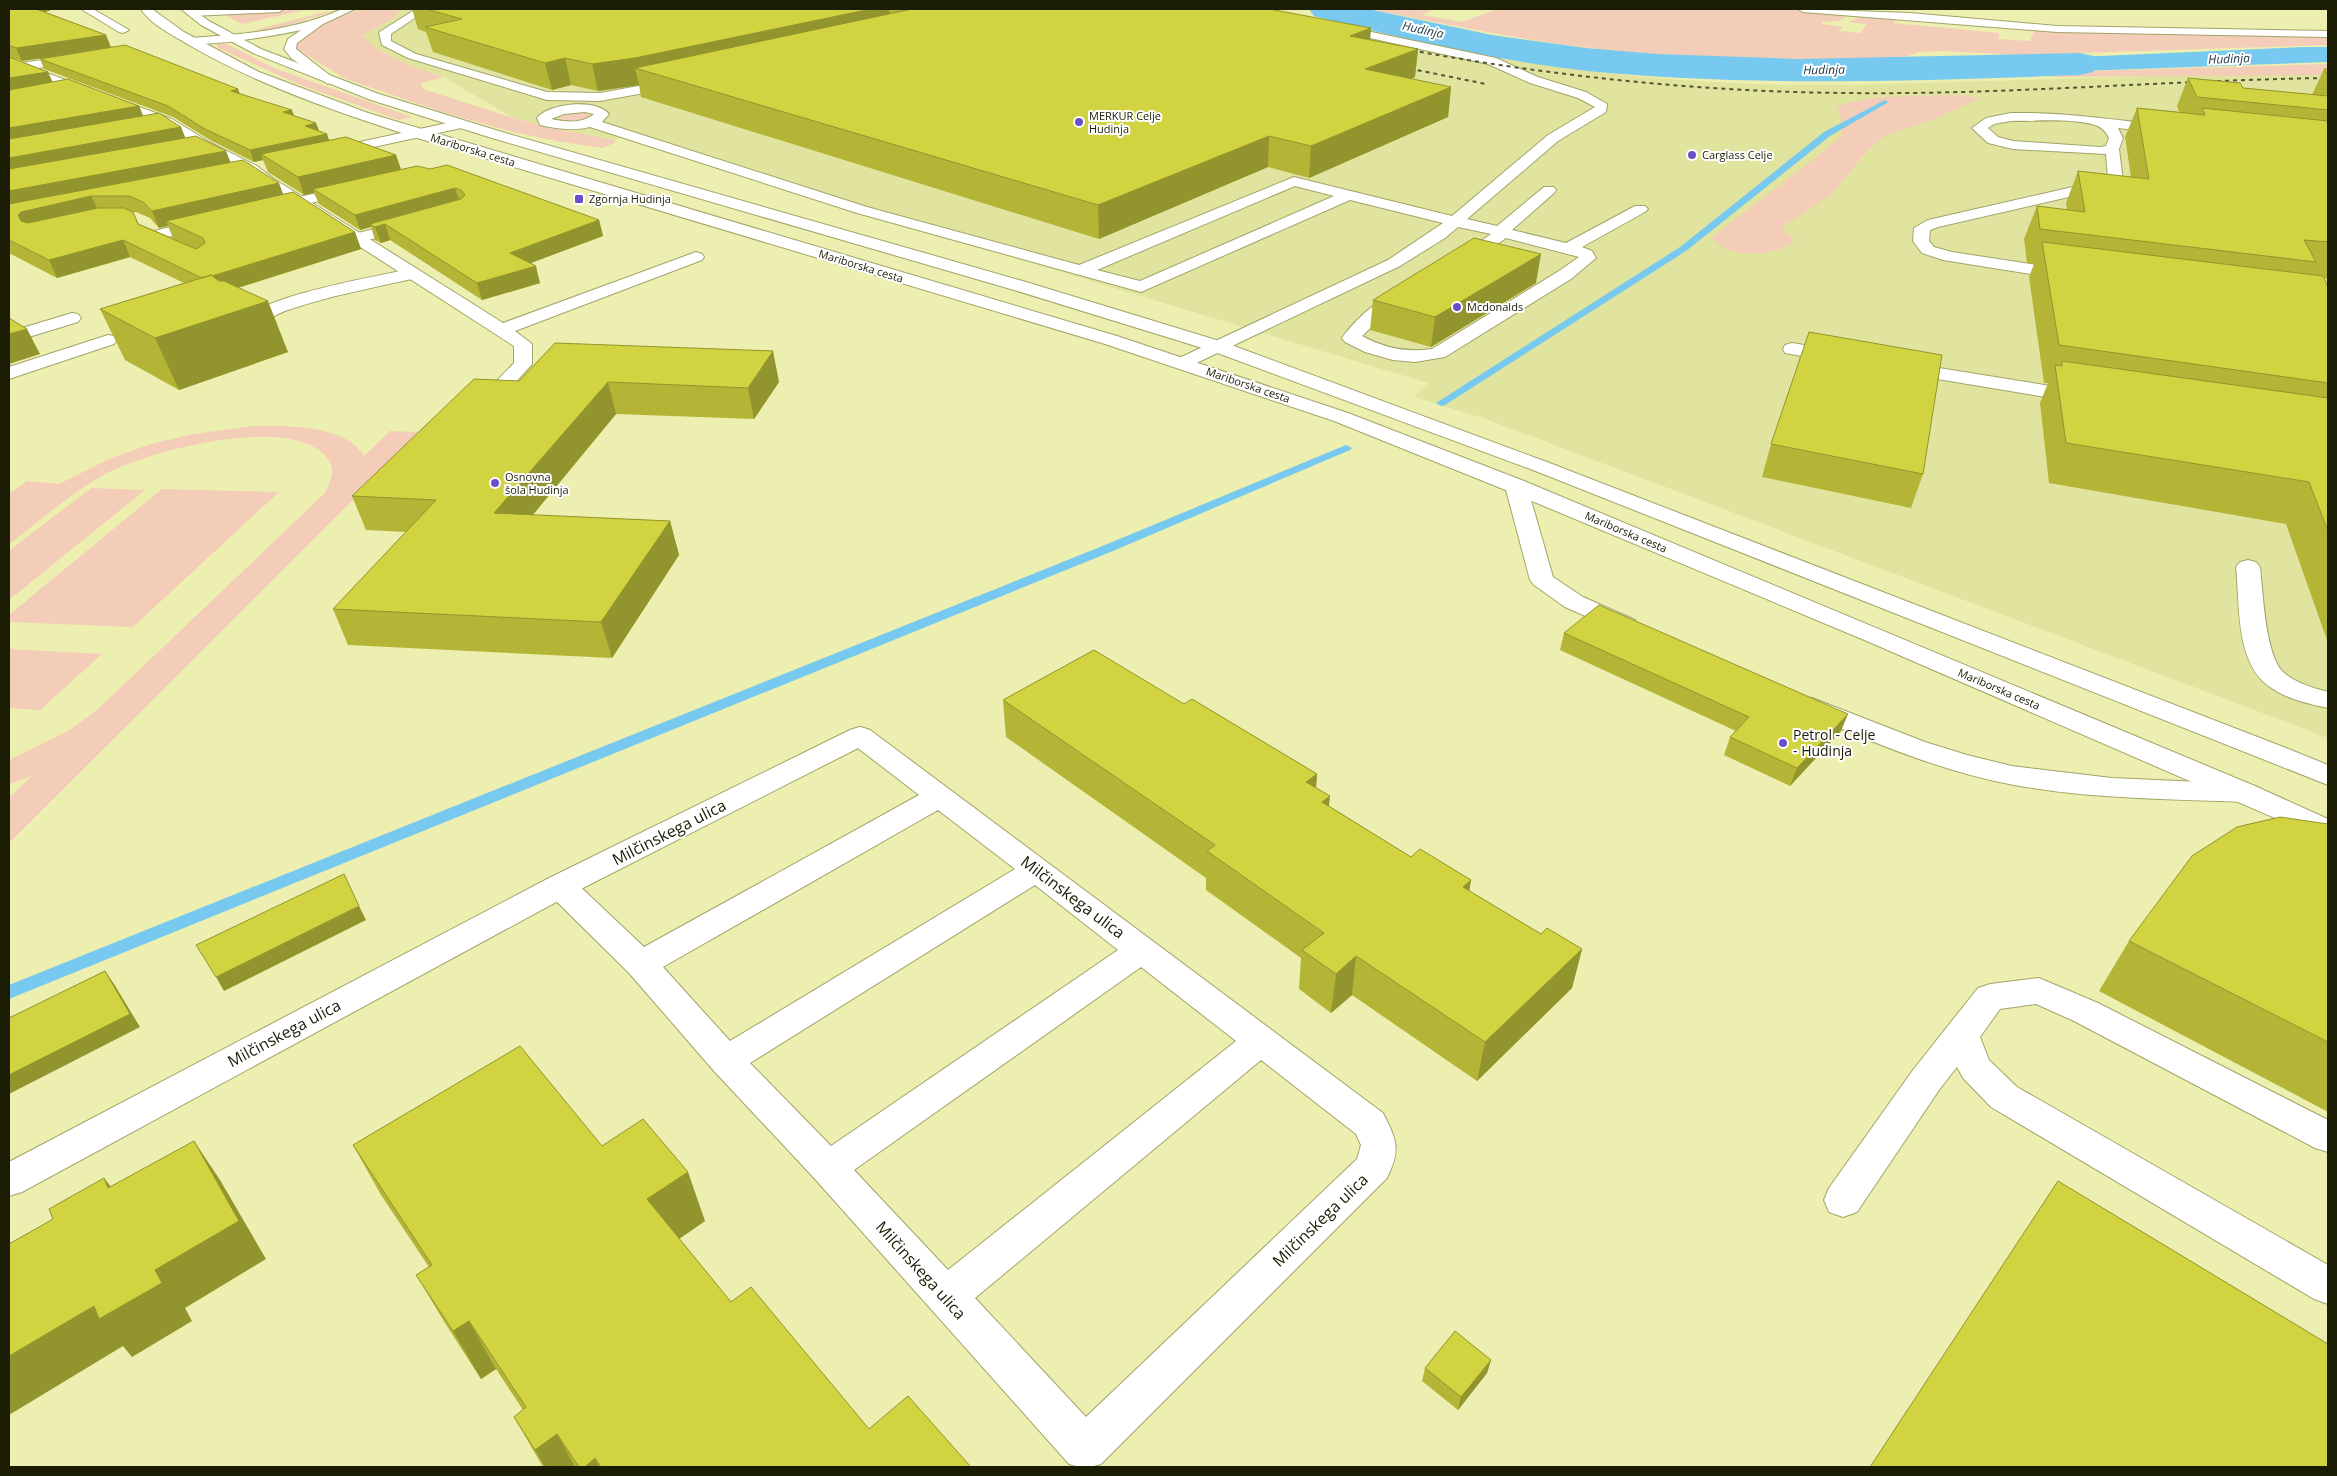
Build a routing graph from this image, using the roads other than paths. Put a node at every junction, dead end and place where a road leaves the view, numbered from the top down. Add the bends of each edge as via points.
1 (86, 9) edge
2 (146, 9) edge
3 (279, 9) edge
4 (322, 9) edge
5 (350, 9) edge
6 (423, 9) edge
7 (1803, 9) edge
8 (189, 11) edge
9 (332, 16) junction
10 (1317, 23) edge
11 (123, 30) dead end
12 (2328, 34) edge
13 (227, 35) junction
14 (191, 41) junction
15 (89, 57) edge
16 (9, 62) edge
17 (20, 74) junction
18 (1493, 74) dead end
19 (328, 80) junction
20 (688, 80) edge
21 (77, 87) junction
22 (1559, 88) junction
23 (48, 92) edge
24 (618, 112) dead end
25 (602, 114) junction
26 (168, 122) junction
27 (589, 122) junction
28 (2102, 123) junction
29 (461, 124) junction
30 (140, 127) edge
31 (2183, 132) edge
32 (419, 134) junction
33 (204, 145) junction
34 (185, 148) edge
35 (2112, 149) junction
36 (316, 155) edge
37 (271, 165) edge
38 (252, 169) junction
39 (233, 173) edge
40 (372, 185) edge
41 (1549, 190) dead end
42 (1347, 196) junction
43 (298, 201) junction
44 (1640, 209) dead end
45 (254, 211) edge
46 (226, 218) edge
47 (428, 220) edge
48 (1454, 220) junction
49 (1500, 232) junction
50 (356, 238) junction
51 (1574, 250) junction
52 (195, 255) edge
53 (696, 257) dead end
54 (1450, 268) edge
55 (1079, 271) junction
56 (410, 274) junction
57 (2084, 276) edge
58 (1419, 287) edge
59 (72, 318) dead end
60 (246, 325) edge
61 (500, 330) junction
62 (9, 338) edge
63 (108, 340) edge
64 (1218, 347) junction
65 (1792, 349) dead end
66 (1860, 361) edge
67 (1184, 363) junction
68 (1880, 364) edge
69 (9, 373) edge
70 (488, 400) edge
71 (2103, 400) edge
72 (1516, 486) junction
73 (2248, 567) dead end
74 (1645, 634) edge
75 (1788, 696) edge
76 (2328, 700) edge
77 (2328, 776) edge
78 (2245, 793) junction
79 (940, 796) junction
80 (2328, 831) edge
81 (1037, 870) junction
82 (560, 886) junction
83 (1142, 950) junction
84 (641, 964) junction
85 (1962, 1036) junction
86 (1260, 1040) junction
87 (726, 1061) junction
88 (2328, 1137) edge
89 (828, 1168) junction
90 (9, 1180) edge
91 (1843, 1200) dead end
92 (2328, 1286) edge
93 (946, 1297) junction

1 - 11 main road
2 - 14 main road, Mariborska cesta
3 - 8 main road
4 - 13 main road
5 - 9 main road
6 - 20 main road via 385,33 386,43 412,56 522,90 547,96 600,97
7 - 12 main road via 2057,29
8 - 13 main road, Mariborska cesta
9 - 13 main road via 285,30
9 - 19 main road via 292,41 290,49
10 - 22 main road via 1492,61
13 - 14 main road
13 - 19 main road, Mariborska cesta
14 - 32 main road, Mariborska cesta via 284,87
15 - 17 main road
16 - 17 main road
17 - 21 main road via 45,76
18 - 22 main road
19 - 29 main road, Mariborska cesta
21 - 23 main road
21 - 26 main road
22 - 48 main road via 1600,104 1601,109 1553,138
24 - 25 main road
25 - 27 main road
25 - 27 main road via 585,108 567,109 544,118 545,122 557,125
26 - 30 main road
26 - 33 main road
27 - 55 main road via 853,207
28 - 31 main road
28 - 35 main road via 2112,129 2116,138
28 - 35 main road via 2010,116 1982,122 1979,128 1994,140 2013,145 2086,151
29 - 32 main road
29 - 64 main road, Mariborska cesta via 1002,280
32 - 36 main road
32 - 67 main road, Mariborska cesta
33 - 34 main road
33 - 38 main road
35 - 57 main road via 2116,182 1922,228 1921,241 1928,250 1949,257
37 - 38 main road
38 - 39 main road
38 - 43 main road
40 - 43 main road
41 - 49 main road
42 - 48 main road
42 - 55 main road via 1294,181
42 - 55 main road via 1141,287
43 - 45 main road
43 - 50 main road
44 - 51 main road
46 - 52 main road via 149,229
47 - 50 main road
48 - 49 main road
48 - 64 main road via 1424,246 1394,263
49 - 51 main road
49 - 54 main road via 1500,236 1484,248
50 - 56 main road
51 - 58 main road via 1588,258 1438,353 1424,357 1398,356 1351,338 1357,328 1381,308
53 - 61 main road
56 - 60 main road via 297,302 250,320
56 - 61 main road
59 - 62 main road
61 - 70 main road via 523,344 523,364
63 - 69 main road
64 - 67 main road
64 - 77 main road, Mariborska cesta via 1540,466
65 - 66 main road
67 - 72 main road, Mariborska cesta via 1341,417
68 - 71 main road
72 - 74 main road via 1542,580 1574,602
72 - 78 main road, Mariborska cesta
73 - 76 main road via 2258,653 2271,675 2289,688
75 - 78 main road via 1878,736 1980,769 2075,785
78 - 80 main road, Mariborska cesta
79 - 81 main road, Milčinskega ulica
79 - 82 main road, Milčinskega ulica via 860,736
79 - 84 main road
81 - 83 main road, Milčinskega ulica
81 - 87 main road
82 - 84 main road, Milčinskega ulica
82 - 90 main road, Milčinskega ulica
83 - 86 main road, Milčinskega ulica
83 - 89 main road
84 - 87 main road, Milčinskega ulica
85 - 88 main road via 1990,997 2039,991 2095,1016
85 - 91 main road via 1926,1080
85 - 92 main road via 1975,1068 2004,1097
86 - 93 main road
86 - 93 main road, Milčinskega ulica via 1370,1124 1379,1145 1374,1167 1085,1448
87 - 89 main road, Milčinskega ulica
89 - 93 main road, Milčinskega ulica

